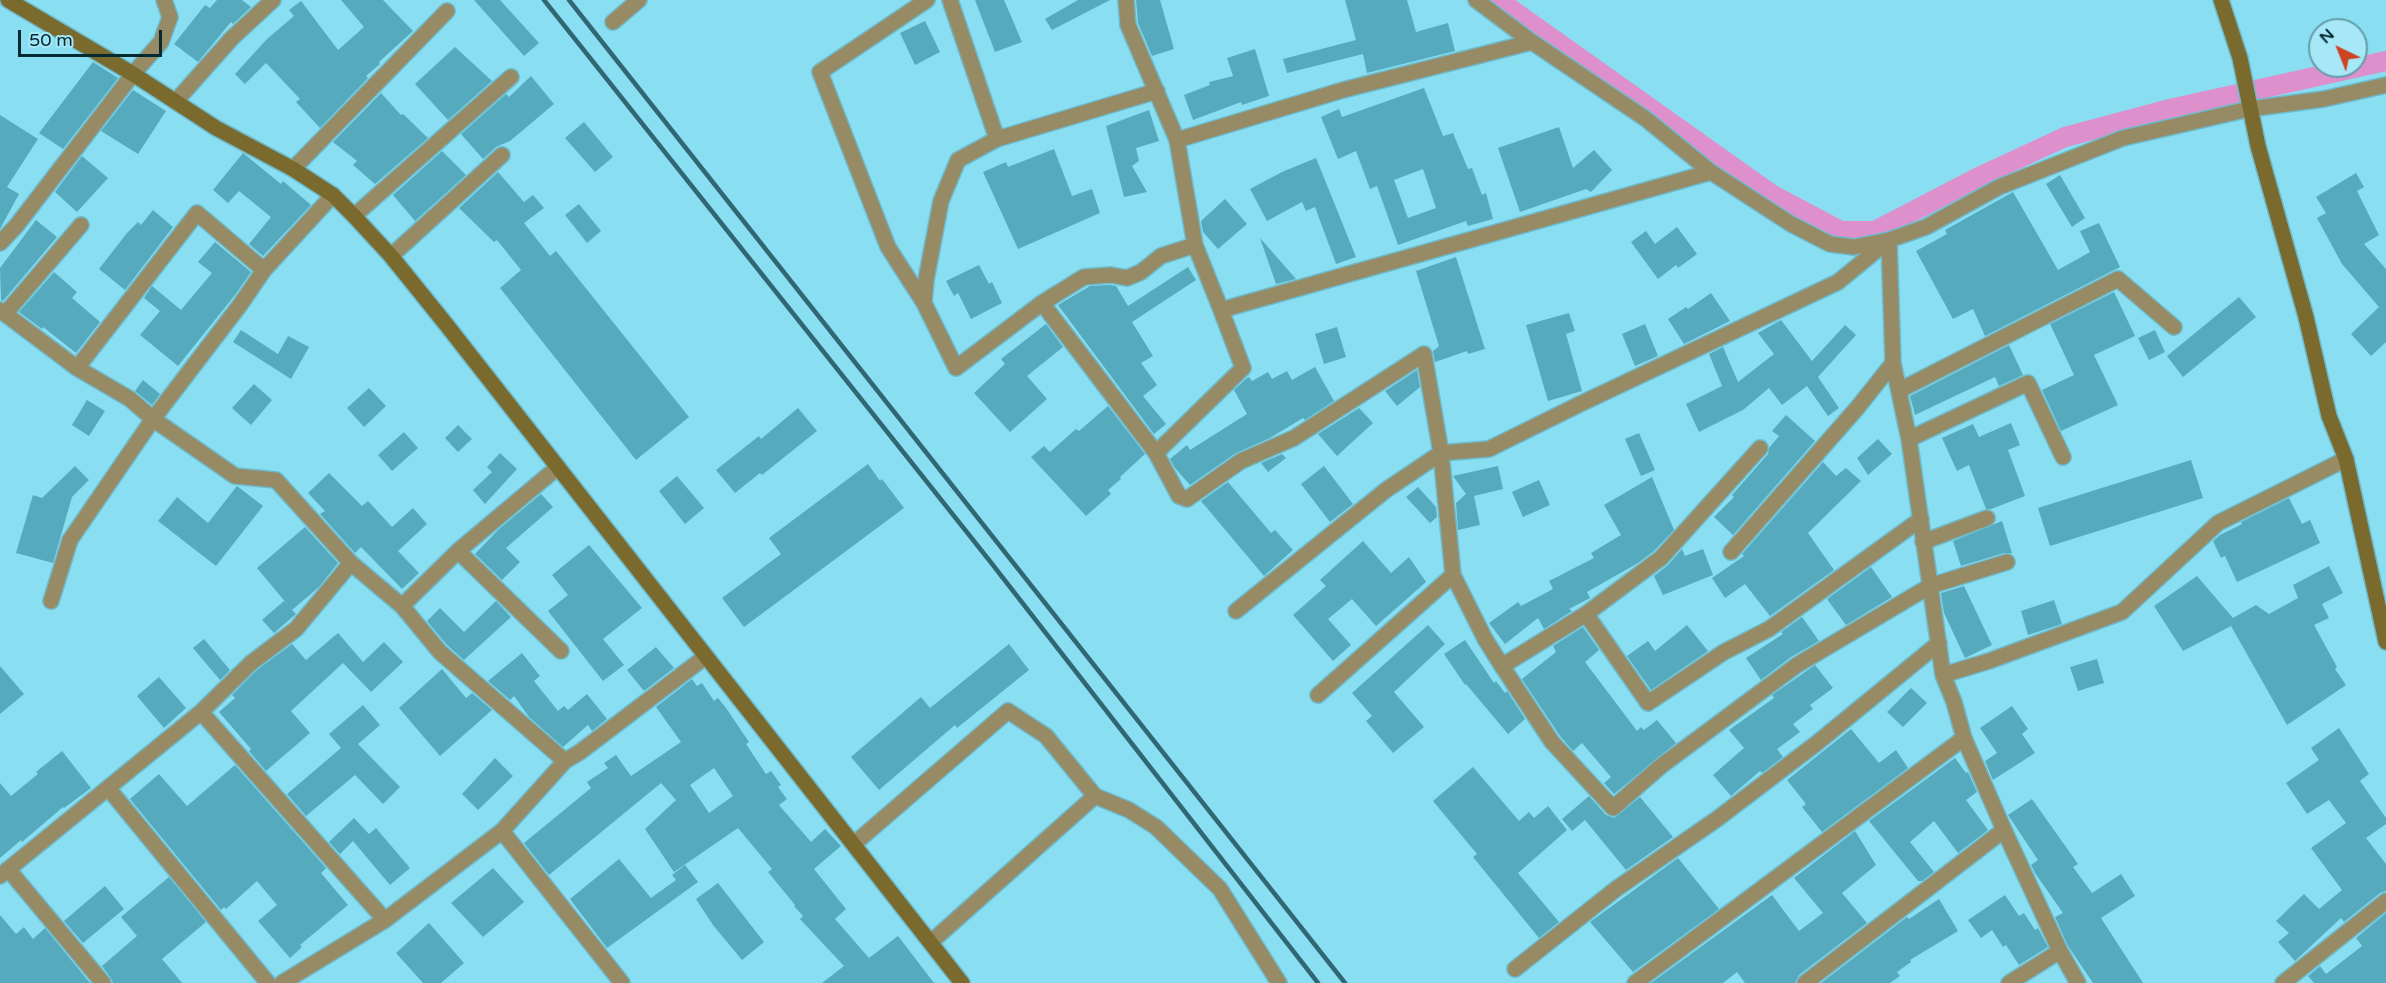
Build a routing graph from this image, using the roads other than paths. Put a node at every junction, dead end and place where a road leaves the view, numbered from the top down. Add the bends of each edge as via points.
1 (8, 0) edge
2 (164, 0) edge
3 (273, 0) edge
4 (639, 0) edge
5 (927, 0) edge
6 (950, 0) edge
7 (1126, 0) edge
8 (1476, 0) edge
9 (2221, 0) edge
10 (447, 12) dead end
11 (613, 22) dead end
12 (1532, 42) junction
13 (133, 74) junction
14 (511, 77) dead end
15 (2386, 85) edge
16 (1156, 91) junction
17 (176, 101) junction
18 (2248, 102) junction
19 (997, 139) junction
20 (1177, 140) junction
21 (502, 155) dead end
22 (293, 169) junction
23 (1711, 172) junction
24 (333, 195) junction
25 (354, 216) junction
26 (81, 225) dead end
27 (1889, 240) junction
28 (0, 243) edge
29 (1195, 245) junction
30 (391, 256) junction
31 (264, 270) junction
32 (924, 303) junction
33 (1042, 303) junction
34 (1221, 310) junction
35 (3, 312) edge
36 (2174, 327) dead end
37 (1893, 363) junction
38 (77, 368) junction
39 (1900, 390) junction
40 (153, 419) junction
41 (1909, 439) junction
42 (1760, 448) dead end
43 (1156, 453) junction
44 (1441, 453) junction
45 (2063, 457) dead end
46 (2346, 459) junction
47 (558, 467) junction
48 (1987, 518) dead end
49 (1922, 519) junction
50 (1923, 542) junction
51 (458, 550) junction
52 (1731, 552) dead end
53 (2007, 562) dead end
54 (351, 563) junction
55 (1453, 575) junction
56 (1930, 586) junction
57 (51, 601) dead end
58 (402, 606) junction
59 (1236, 611) dead end
60 (1586, 614) junction
61 (2386, 642) edge
62 (1939, 643) junction
63 (561, 651) dead end
64 (705, 657) junction
65 (1502, 666) junction
66 (1943, 675) junction
67 (1318, 695) dead end
68 (201, 712) junction
69 (1964, 738) junction
70 (565, 761) junction
71 (108, 788) junction
72 (1095, 796) junction
73 (2004, 830) junction
74 (502, 831) junction
75 (854, 844) junction
76 (4, 872) edge
77 (2386, 901) edge
78 (385, 920) junction
79 (931, 942) junction
80 (2060, 951) junction
81 (1515, 969) dead end
82 (103, 983) edge
83 (268, 983) edge
84 (282, 983) edge
85 (622, 983) edge
86 (962, 983) edge
87 (1279, 983) edge
88 (1635, 983) edge
89 (1805, 983) edge
90 (2009, 983) edge
91 (2078, 983) edge
92 (2283, 983) edge

1 - 13 main road
2 - 13 street via 170,17 161,42
3 - 17 street via 232,38
4 - 11 street
5 - 32 street via 820,72 888,247
6 - 19 street
7 - 16 street via 1128,25
8 - 12 street
9 - 18 main road via 2240,58
10 - 22 street
12 - 20 street via 1343,90
12 - 23 street via 1646,119
13 - 17 main road
13 - 28 street
14 - 25 street
15 - 18 street via 2324,99
16 - 19 street
16 - 20 street
17 - 22 main road via 216,128
18 - 27 street via 2123,138 2000,187 1926,227
18 - 46 main road via 2329,416
19 - 32 street via 958,160 941,201
20 - 29 street
21 - 30 street
22 - 24 main road
23 - 27 street via 1791,224 1830,244 1854,247
23 - 34 street
24 - 25 main road
24 - 31 street
25 - 30 main road
26 - 35 street
27 - 37 street
27 - 44 street via 1838,282 1490,449
29 - 33 street via 1161,256 1127,278 1084,277
29 - 34 street
30 - 47 main road
31 - 38 street via 197,213
31 - 40 street
32 - 33 street via 956,368
33 - 43 street
34 - 43 street via 1243,368
35 - 38 street
36 - 39 street via 2118,279
37 - 39 street
37 - 52 street
38 - 40 street via 130,399
39 - 41 street
40 - 54 street via 235,476 276,480
40 - 57 street via 70,540
41 - 45 street via 2028,383
41 - 49 street
42 - 60 street via 1661,558
43 - 44 street via 1179,496 1187,499 1241,461 1294,438 1424,354
44 - 55 street
44 - 59 street via 1386,490
46 - 61 main road
46 - 66 street via 2218,523 2122,612
47 - 51 street
47 - 64 main road
48 - 50 street
49 - 50 street
49 - 60 street via 1769,629 1724,652 1648,703
50 - 56 street
51 - 58 street
51 - 63 street
53 - 56 street
54 - 58 street
54 - 68 street via 296,629 251,663
55 - 65 street
55 - 67 street
56 - 62 street
56 - 65 street via 1797,665 1661,766 1613,808 1552,742
58 - 70 street via 440,652
60 - 65 street
62 - 66 street
62 - 81 street via 1817,743 1616,889
64 - 70 street
64 - 75 main road
66 - 69 street
68 - 71 street
68 - 78 street
69 - 73 street
69 - 88 street
70 - 74 street
71 - 76 street
71 - 83 street
72 - 75 street via 1046,736 1008,711
72 - 79 street
72 - 87 street via 1156,827 1220,889
73 - 80 street
73 - 89 street
74 - 78 street
74 - 85 street
75 - 79 main road
76 - 82 street
77 - 92 street
78 - 84 street
79 - 86 main road
80 - 90 street
80 - 91 street

